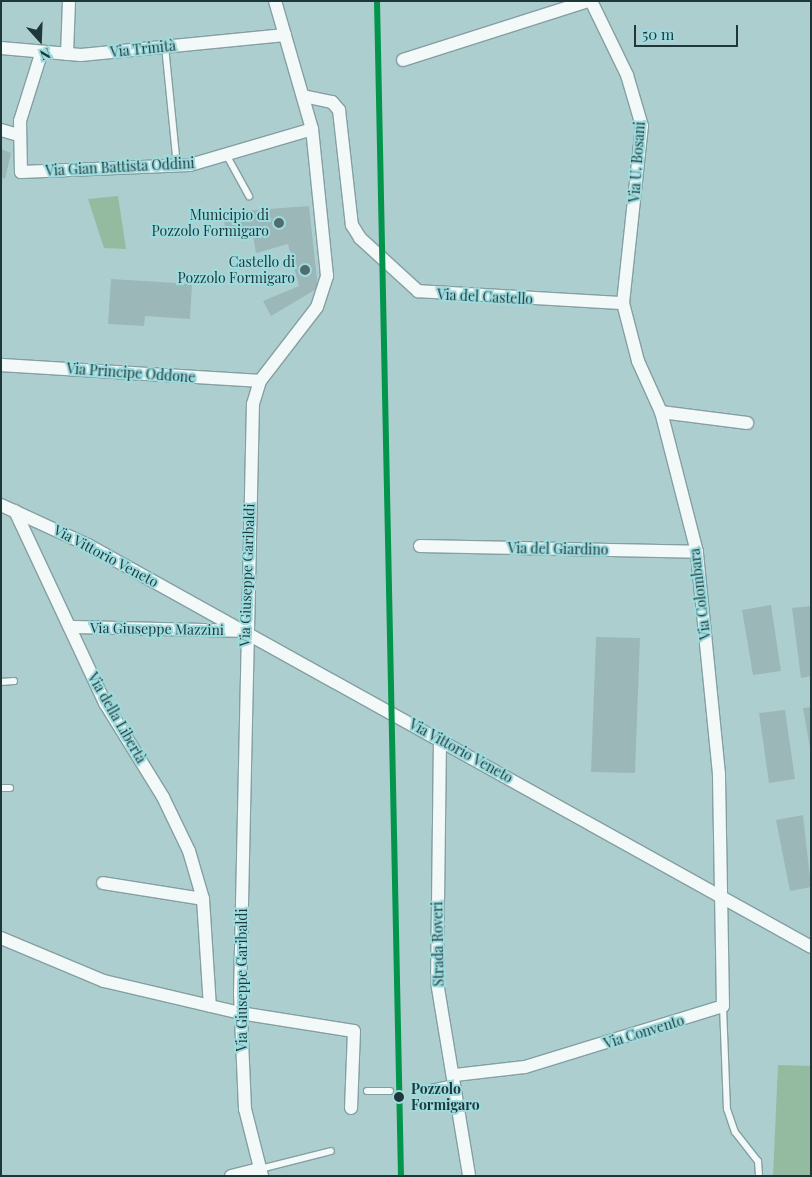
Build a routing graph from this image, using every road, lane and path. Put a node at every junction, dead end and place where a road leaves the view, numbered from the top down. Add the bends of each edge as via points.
1 (69, 1) edge
2 (275, 1) edge
3 (590, 1) edge
4 (285, 35) junction
5 (164, 46) junction
6 (1, 48) edge
7 (41, 54) junction
8 (67, 54) junction
9 (403, 60) dead end
10 (303, 96) junction
11 (1, 130) edge
12 (312, 130) junction
13 (19, 135) junction
14 (227, 156) junction
15 (177, 166) junction
16 (249, 196) dead end
17 (623, 303) junction
18 (1, 365) edge
19 (260, 381) junction
20 (661, 412) junction
21 (747, 423) dead end
22 (1, 505) edge
23 (15, 510) junction
24 (420, 546) dead end
25 (697, 552) junction
26 (70, 627) junction
27 (245, 631) junction
28 (14, 681) dead end
29 (1, 682) edge
30 (440, 740) junction
31 (1, 788) edge
32 (10, 788) dead end
33 (103, 883) dead end
34 (720, 894) junction
35 (203, 899) junction
36 (1, 938) edge
37 (811, 947) edge
38 (210, 1006) junction
39 (723, 1006) junction
40 (240, 1013) junction
41 (452, 1080) junction
42 (426, 1088) dead end
43 (367, 1090) dead end
44 (390, 1091) dead end
45 (351, 1108) dead end
46 (331, 1151) dead end
47 (261, 1172) edge
48 (231, 1176) edge
49 (469, 1176) edge
50 (759, 1176) edge

1 - 8 street
2 - 4 street, Via Giuseppe Garibaldi
3 - 9 street
3 - 17 street, Via U. Bosani via 627,75 642,126
4 - 5 street, Via Trinità
4 - 10 street, Via Giuseppe Garibaldi
5 - 8 street, Via Trinità
5 - 15 lane
6 - 7 street, Via Trinità
7 - 8 street, Via Trinità
7 - 13 street
10 - 12 street, Via Giuseppe Garibaldi
10 - 17 street, Via del Castello via 332,102 339,110 348,210 360,238 418,291
11 - 13 street
12 - 14 street, Via Gian Battista Oddini
12 - 19 street, Via Giuseppe Garibaldi via 325,293
13 - 15 street, Via Gian Battista Oddini via 21,172
14 - 15 street, Via Gian Battista Oddini
14 - 16 lane
17 - 20 street, Via Colombara via 638,361
18 - 19 street, Via Principe Oddone
19 - 27 street, Via Giuseppe Garibaldi via 253,404
20 - 21 street
20 - 25 street, Via Colombara
22 - 23 street, Via Vittorio Veneto
23 - 26 street, Via della Libertà
23 - 27 street, Via Vittorio Veneto
24 - 25 street, Via del Giardino
25 - 34 street, Via Colombara via 718,774
26 - 27 street, Via Giuseppe Mazzini
26 - 35 street, Via della Libertà via 105,703 163,797 189,851
27 - 30 street, Via Vittorio Veneto
27 - 40 street, Via Giuseppe Garibaldi
28 - 29 lane
30 - 34 street, Via Vittorio Veneto
30 - 41 street, Strada Roveri via 436,982
31 - 32 lane
33 - 35 street
34 - 37 street, Via Vittorio Veneto
34 - 39 street
35 - 38 street
36 - 38 street via 104,982
38 - 40 street
39 - 41 street, Via Convento via 525,1067
39 - 50 lane via 727,1109 735,1132 758,1161
40 - 45 street via 354,1031
40 - 47 street, Via Giuseppe Garibaldi via 245,1109
41 - 42 lane
41 - 49 street, Strada Roveri
43 - 44 lane
46 - 47 lane
47 - 48 street

